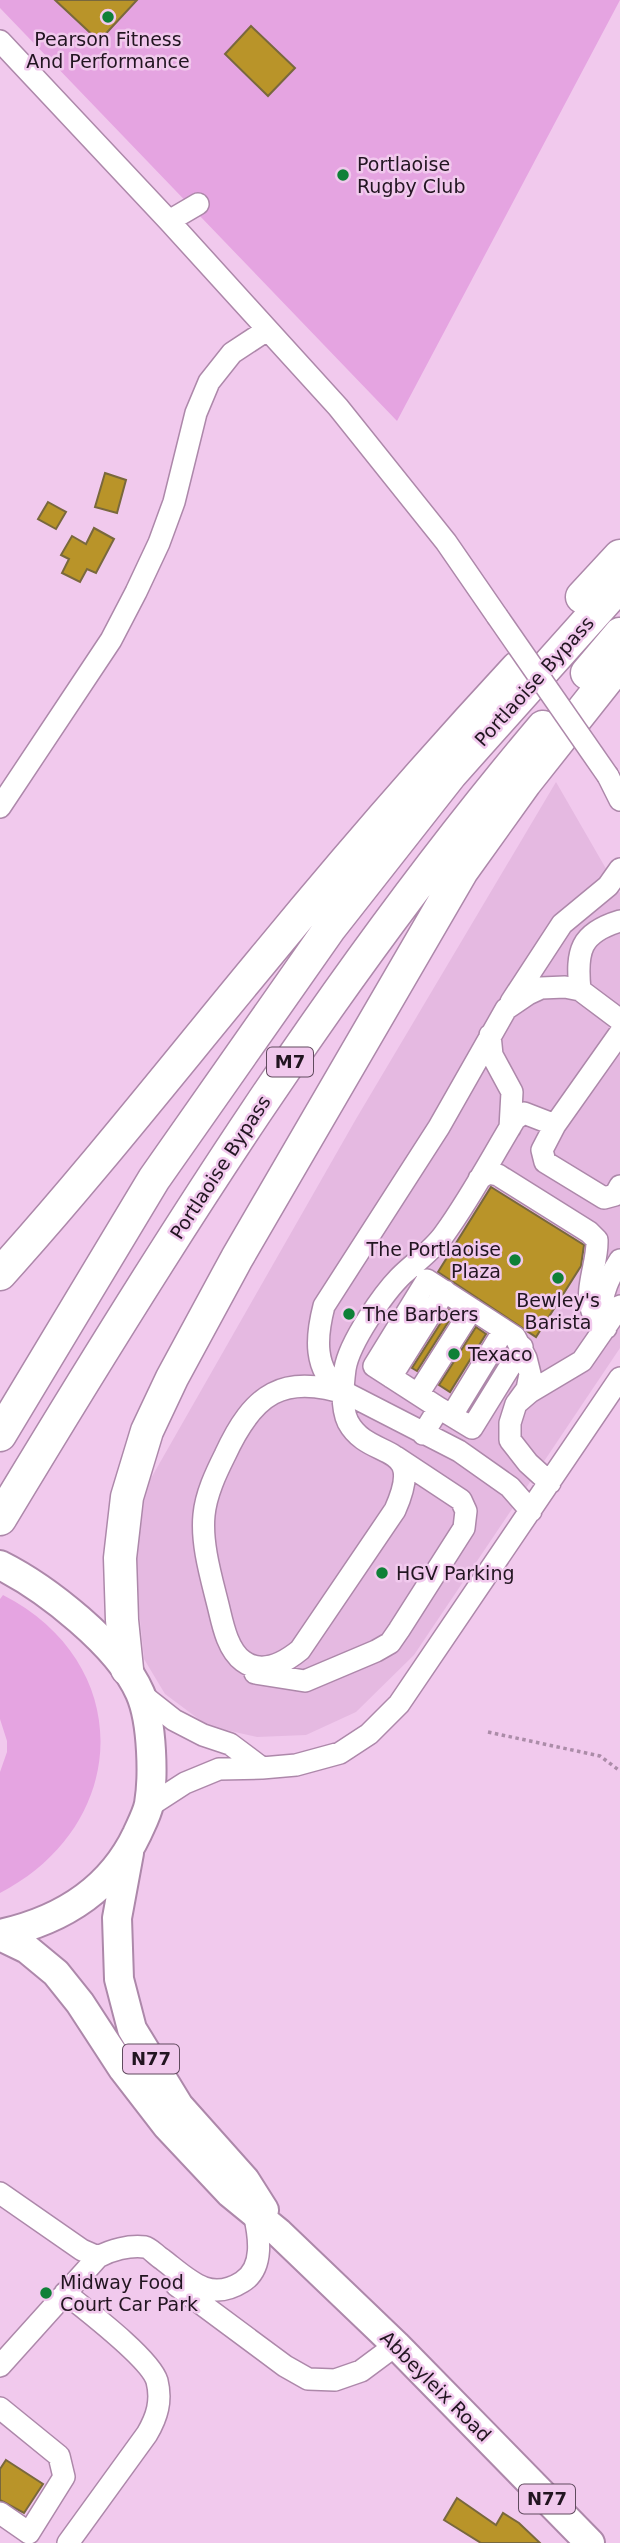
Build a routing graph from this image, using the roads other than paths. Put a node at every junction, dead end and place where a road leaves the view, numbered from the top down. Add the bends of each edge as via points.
1 (0, 41) edge
2 (198, 204) dead end
3 (169, 221) junction
4 (267, 331) junction
5 (620, 556) edge
6 (620, 585) edge
7 (620, 634) edge
8 (620, 663) edge
9 (620, 800) edge
10 (0, 807) edge
11 (620, 869) edge
12 (620, 921) edge
13 (580, 990) junction
14 (506, 1009) junction
15 (620, 1020) edge
16 (490, 1035) junction
17 (617, 1041) edge
18 (555, 1125) junction
19 (510, 1128) junction
20 (479, 1179) junction
21 (620, 1186) edge
22 (620, 1260) edge
23 (0, 1274) edge
24 (620, 1306) edge
25 (472, 1309) junction
26 (606, 1328) junction
27 (504, 1330) junction
28 (522, 1347) junction
29 (620, 1378) edge
30 (344, 1393) junction
31 (418, 1394) junction
32 (516, 1405) junction
33 (445, 1411) junction
34 (423, 1434) junction
35 (0, 1435) edge
36 (396, 1457) junction
37 (550, 1483) junction
38 (531, 1511) junction
39 (0, 1519) edge
40 (0, 1564) edge
41 (240, 1660) junction
42 (134, 1682) junction
43 (262, 1768) junction
44 (149, 1807) junction
45 (129, 1850) junction
46 (0, 1935) edge
47 (0, 2193) edge
48 (254, 2213) junction
49 (279, 2232) junction
50 (130, 2248) junction
51 (98, 2256) junction
52 (65, 2293) junction
53 (396, 2345) junction
54 (0, 2366) edge
55 (0, 2408) edge
56 (0, 2513) edge
57 (68, 2543) edge
58 (590, 2543) edge

1 - 3 street
2 - 3 street
3 - 4 street
4 - 9 street, bridge via 338,407 446,542
4 - 10 street via 232,353 209,382 196,414 174,502 136,592 111,640
5 - 23 highway via 457,733 264,958 68,1199
6 - 35 highway, Portlaoise Bypass / M7 via 451,774 330,928 154,1179
7 - 39 highway, Portlaoise Bypass / M7 via 506,771 380,936 249,1121 110,1336
8 - 42 highway, M7 via 462,871 172,1378 147,1431 127,1497 120,1558 122,1620
11 - 14 street via 599,895 562,924
12 - 13 street via 601,928 582,944
13 - 14 street via 541,988
13 - 15 street
14 - 16 street
16 - 19 street via 492,1055 512,1092
16 - 30 street via 439,1127 324,1306 317,1333 320,1360 331,1383
17 - 18 street
18 - 19 street via 524,1113
18 - 21 street via 542,1150 545,1162 604,1198 615,1195
19 - 20 street
20 - 26 street via 488,1173 498,1175 597,1240 590,1298 592,1313
20 - 30 street via 444,1235 400,1276 367,1321 345,1367
22 - 26 street via 602,1298
24 - 26 street
25 - 27 street
25 - 31 street
25 - 31 street via 445,1291 391,1377
26 - 32 street via 582,1361 530,1391
27 - 28 street
27 - 33 street
28 - 32 street via 530,1374
28 - 33 street via 472,1428
29 - 37 street
30 - 34 street
30 - 36 street via 345,1416 355,1432
30 - 41 street via 320,1386 271,1393 242,1421 214,1478 204,1514 206,1548 223,1625
31 - 33 street
32 - 37 street via 510,1440
33 - 34 street
34 - 38 street via 459,1451 510,1487
36 - 41 street via 405,1475 395,1510 300,1650 268,1668
36 - 41 street via 461,1500 466,1518 390,1643 305,1681 256,1673
37 - 38 street
38 - 43 street via 399,1704 369,1734 340,1753
40 - 42 main road, N77 via 78,1618
42 - 43 street via 174,1720 230,1744
42 - 44 main road, N77 via 150,1727
43 - 44 street via 219,1769 185,1783
44 - 45 main road, N77
45 - 46 main road, N77 via 111,1874 57,1916
45 - 49 main road, Abbeyleix Road / N77 via 117,1918 119,1979 132,2029 179,2106 244,2180
46 - 48 main road, Abbeyleix Road / N77 via 56,1973 167,2126
47 - 51 street via 82,2250
48 - 49 main road, Abbeyleix Road / N77
48 - 50 street via 260,2241 256,2261 250,2277 231,2289 214,2291 195,2285 146,2247
49 - 53 main road, Abbeyleix Road / N77
50 - 51 street
50 - 53 street via 307,2379 335,2380 361,2371
51 - 52 street
52 - 54 street
52 - 57 street via 150,2368 157,2381 159,2403 147,2434
53 - 58 main road, Abbeyleix Road / N77
55 - 56 street via 59,2456 64,2477 29,2533

